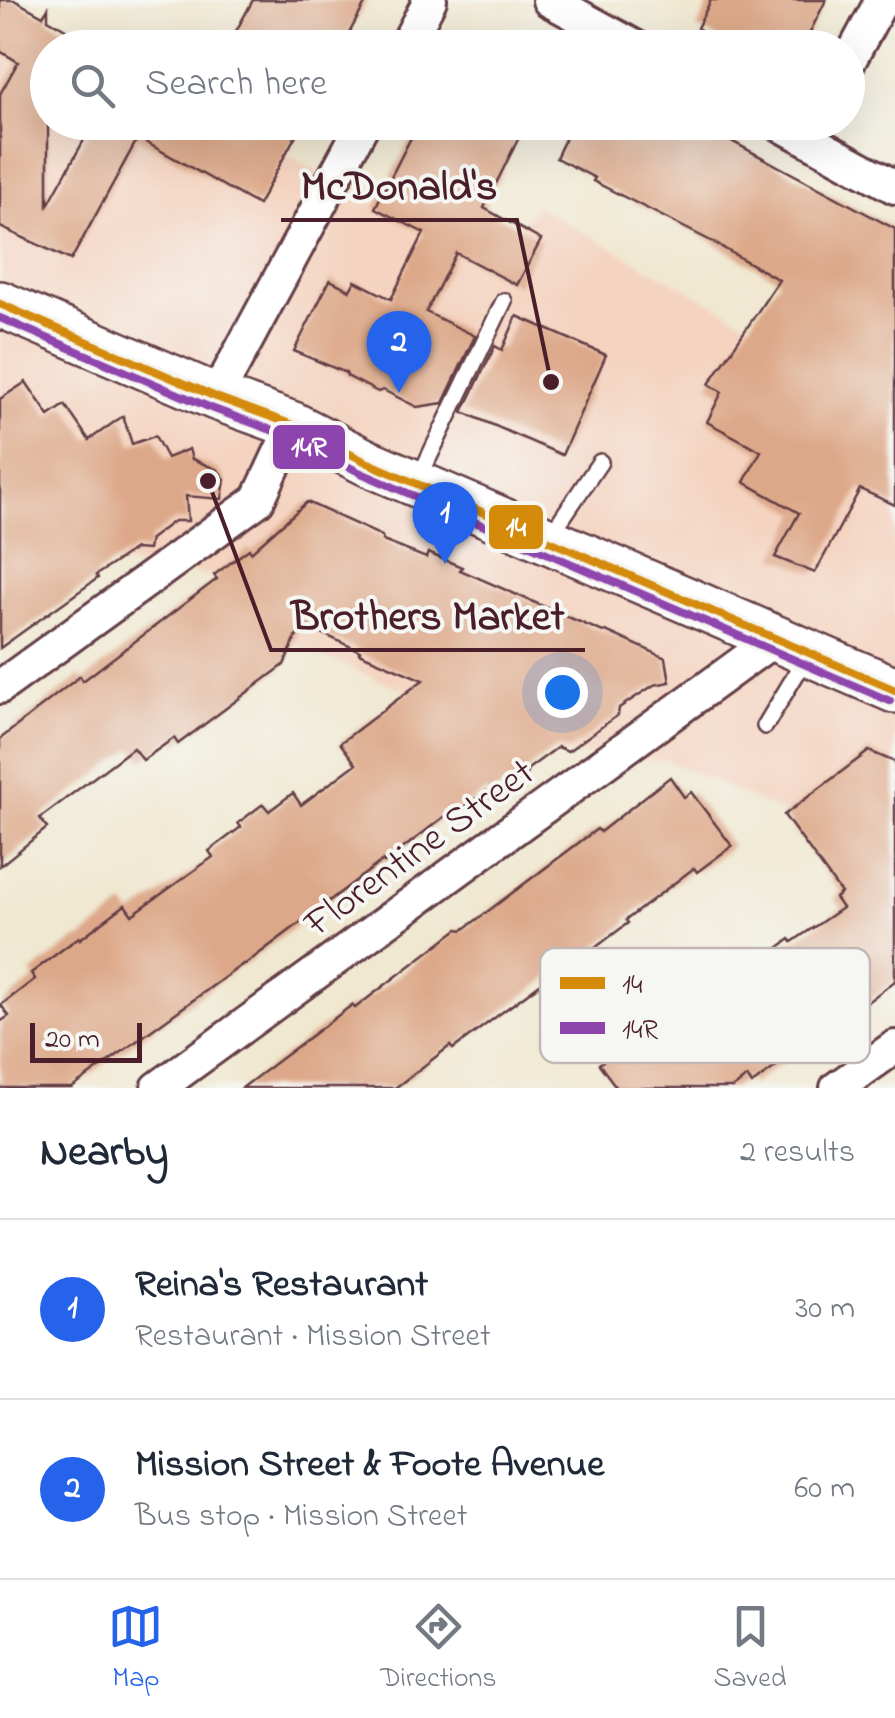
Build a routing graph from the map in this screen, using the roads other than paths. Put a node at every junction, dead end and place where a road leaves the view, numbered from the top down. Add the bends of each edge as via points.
1 (430, 0) edge
2 (549, 0) edge
3 (882, 0) edge
4 (414, 30) edge
5 (604, 30) edge
6 (865, 32) edge
7 (354, 140) edge
8 (825, 140) edge
9 (895, 186) edge
10 (504, 301) dead end
11 (0, 304) edge
12 (216, 397) junction
13 (293, 425) junction
14 (600, 462) dead end
15 (416, 483) junction
16 (548, 540) junction
17 (793, 646) junction
18 (0, 687) edge
19 (895, 690) edge
20 (765, 726) dead end
21 (895, 1047) edge
22 (158, 1088) edge
23 (837, 1088) edge

1 - 4 street
2 - 5 street
3 - 6 street
7 - 12 street
8 - 9 street
10 - 15 lane
11 - 12 main road
12 - 13 main road
13 - 15 main road
13 - 18 street via 258,500
14 - 16 lane
15 - 16 main road
16 - 17 main road
17 - 19 main road
17 - 20 lane
17 - 22 street, Florentine Street
21 - 23 street

